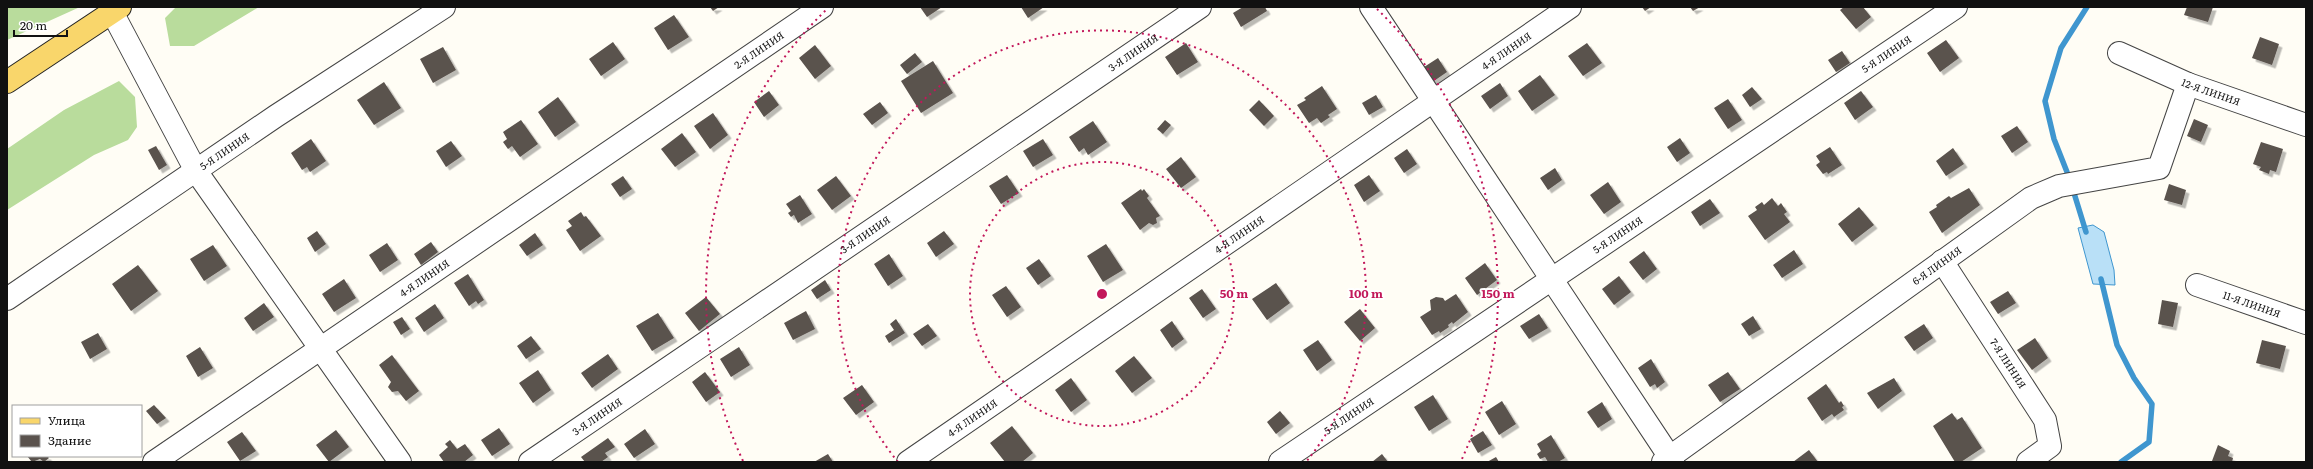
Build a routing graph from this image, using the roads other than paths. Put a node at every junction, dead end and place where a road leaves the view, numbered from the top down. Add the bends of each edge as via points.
1 (444, 7) edge
2 (822, 7) edge
3 (1200, 7) edge
4 (1370, 7) edge
5 (1570, 7) edge
6 (1956, 7) edge
7 (116, 10) edge
8 (2119, 53) dead end
9 (7, 82) edge
10 (2188, 84) junction
11 (696, 94) joint
12 (1433, 99) junction
13 (2306, 124) edge
14 (196, 171) junction
15 (1942, 261) junction
16 (1552, 279) junction
17 (2198, 285) dead end
18 (7, 299) edge
19 (2306, 323) edge
20 (321, 347) junction
21 (1669, 461) edge
22 (154, 462) edge
23 (400, 462) edge
24 (530, 462) edge
25 (908, 462) edge
26 (1280, 462) edge
27 (2028, 462) edge

1 - 14 street, 5-Я ЛИНИЯ
2 - 11 street, 2-Я ЛИНИЯ
3 - 24 street, 3-Я ЛИНИЯ
4 - 12 street
5 - 12 street, 4-Я ЛИНИЯ
6 - 16 street, 5-Я ЛИНИЯ
7 - 9 main road
7 - 14 street
8 - 10 street, 12-Я ЛИНИЯ
10 - 13 street, 12-Я ЛИНИЯ
10 - 15 street, 6-Я ЛИНИЯ via 2159,168 2059,186 2031,198
11 - 20 street, 4-Я ЛИНИЯ
12 - 16 street
12 - 25 street, 4-Я ЛИНИЯ
14 - 18 street, 5-Я ЛИНИЯ
14 - 20 street
15 - 21 street, 6-Я ЛИНИЯ
15 - 27 street, 7-Я ЛИНИЯ via 2045,420 2050,446
16 - 21 street
16 - 26 street, 5-Я ЛИНИЯ
17 - 19 street, 11-Я ЛИНИЯ
20 - 22 street, 4-Я ЛИНИЯ
20 - 23 street

